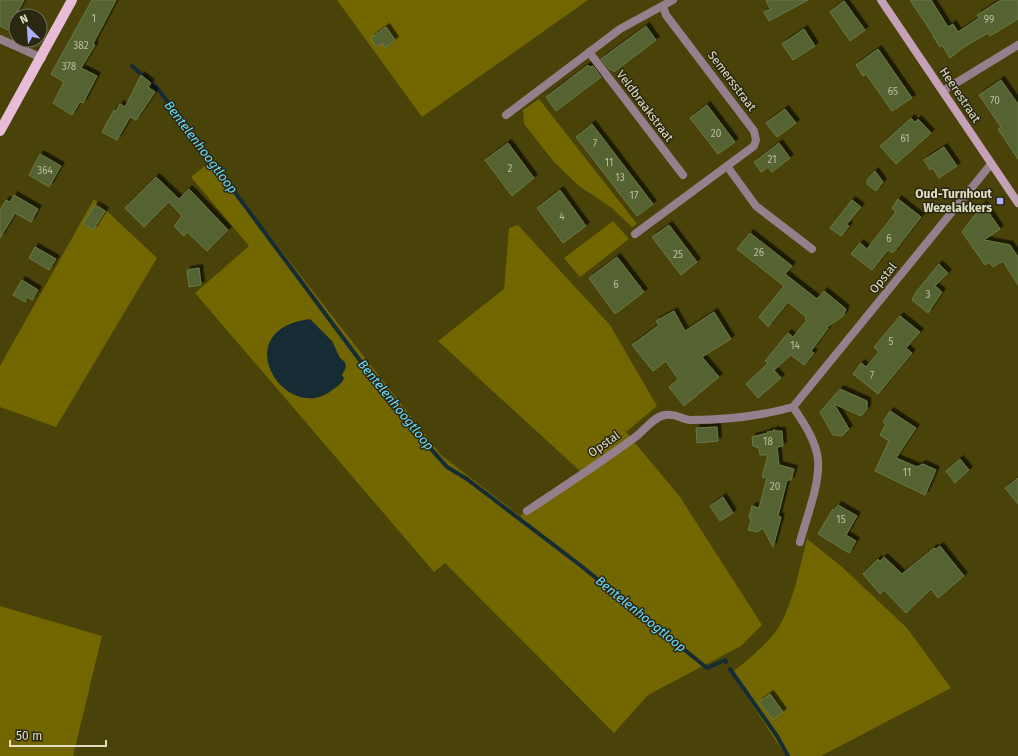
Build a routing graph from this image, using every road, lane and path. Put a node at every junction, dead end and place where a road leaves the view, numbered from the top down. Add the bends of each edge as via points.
1 (72, 0) edge
2 (673, 0) edge
3 (881, 0) edge
4 (663, 6) junction
5 (0, 39) edge
6 (1018, 45) edge
7 (589, 52) junction
8 (42, 58) junction
9 (943, 91) junction
10 (506, 115) dead end
11 (0, 131) edge
12 (991, 164) junction
13 (727, 166) junction
14 (683, 175) dead end
15 (1018, 203) edge
16 (635, 234) dead end
17 (812, 249) dead end
18 (793, 407) junction
19 (527, 511) dead end
20 (800, 542) dead end

1 - 8 main road
2 - 4 street
3 - 9 street, Heerestraat
4 - 7 street via 620,29
4 - 13 street, Semersstraat via 666,15 754,131 754,146
5 - 8 street
6 - 9 street
7 - 10 street
7 - 14 street, Veldbraakstraat
8 - 11 main road
9 - 12 street, Heerestraat
12 - 15 street, Heerestraat
12 - 18 street, Opstal
13 - 16 street, Semersstraat
13 - 17 street via 756,206
18 - 19 street, Opstal via 752,416 716,420 688,420 678,415 663,415 610,456
18 - 20 street via 813,440 818,459 817,480

